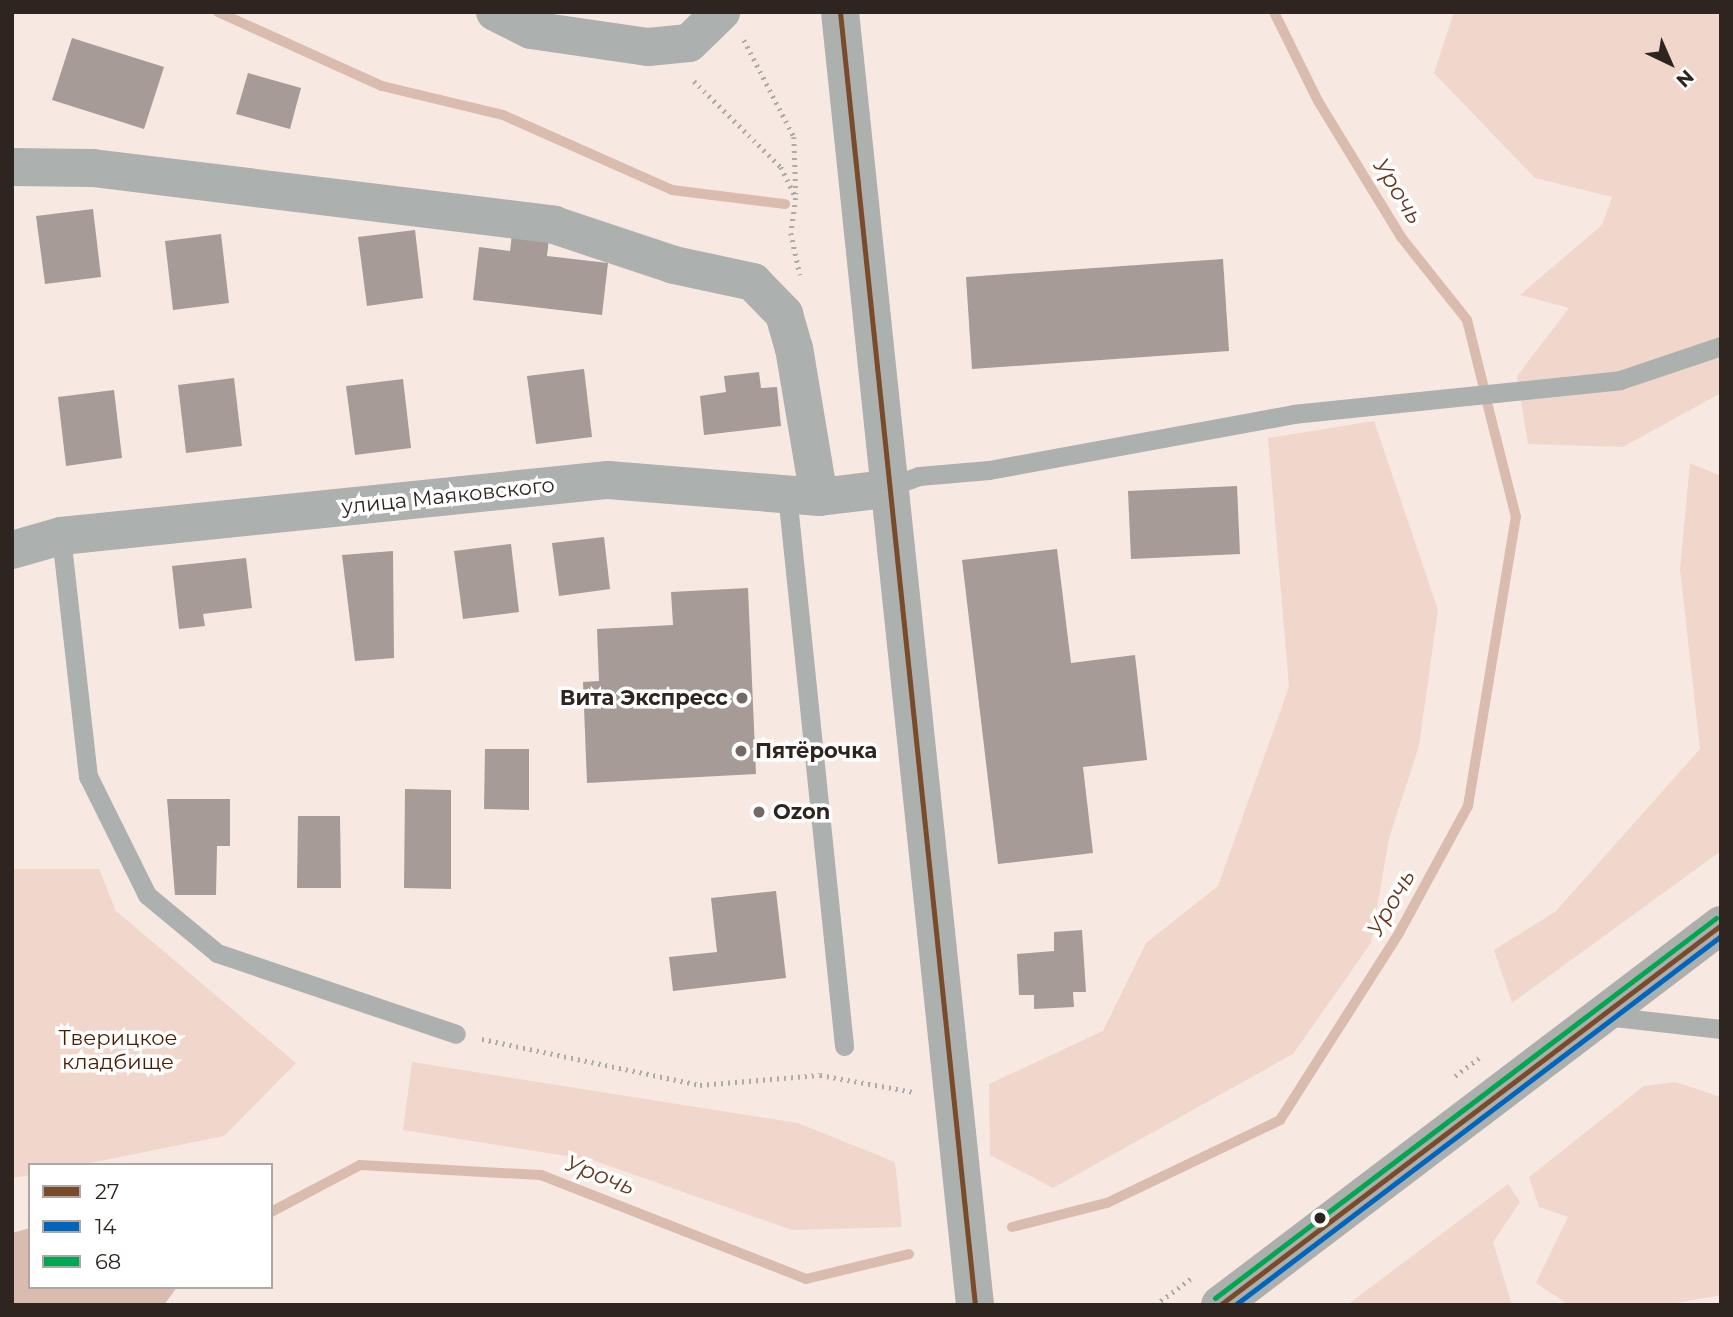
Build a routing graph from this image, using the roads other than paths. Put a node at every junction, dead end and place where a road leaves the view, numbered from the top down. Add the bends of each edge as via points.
1 (495, 12) edge
2 (840, 12) edge
3 (730, 20) edge
4 (12, 167) edge
5 (1721, 346) edge
6 (886, 489) junction
7 (803, 496) junction
8 (61, 536) junction
9 (12, 550) edge
10 (1721, 925) edge
11 (1604, 1016) junction
12 (1721, 1029) edge
13 (456, 1034) road end
14 (844, 1046) dead end
15 (975, 1305) edge
16 (1220, 1305) edge

1 - 3 street via 531,30 648,47 689,43
2 - 6 street
4 - 7 street via 93,168 554,225 674,265 753,282 788,327
5 - 6 lane via 1620,380 1293,414 989,470 919,476
6 - 7 street, улица Маяковского
6 - 15 street via 957,1099
7 - 8 street, улица Маяковского via 608,480
7 - 14 lane
8 - 9 street, улица Маяковского
8 - 13 lane via 88,776 147,895 217,953
10 - 11 main road
11 - 12 lane
11 - 16 main road

